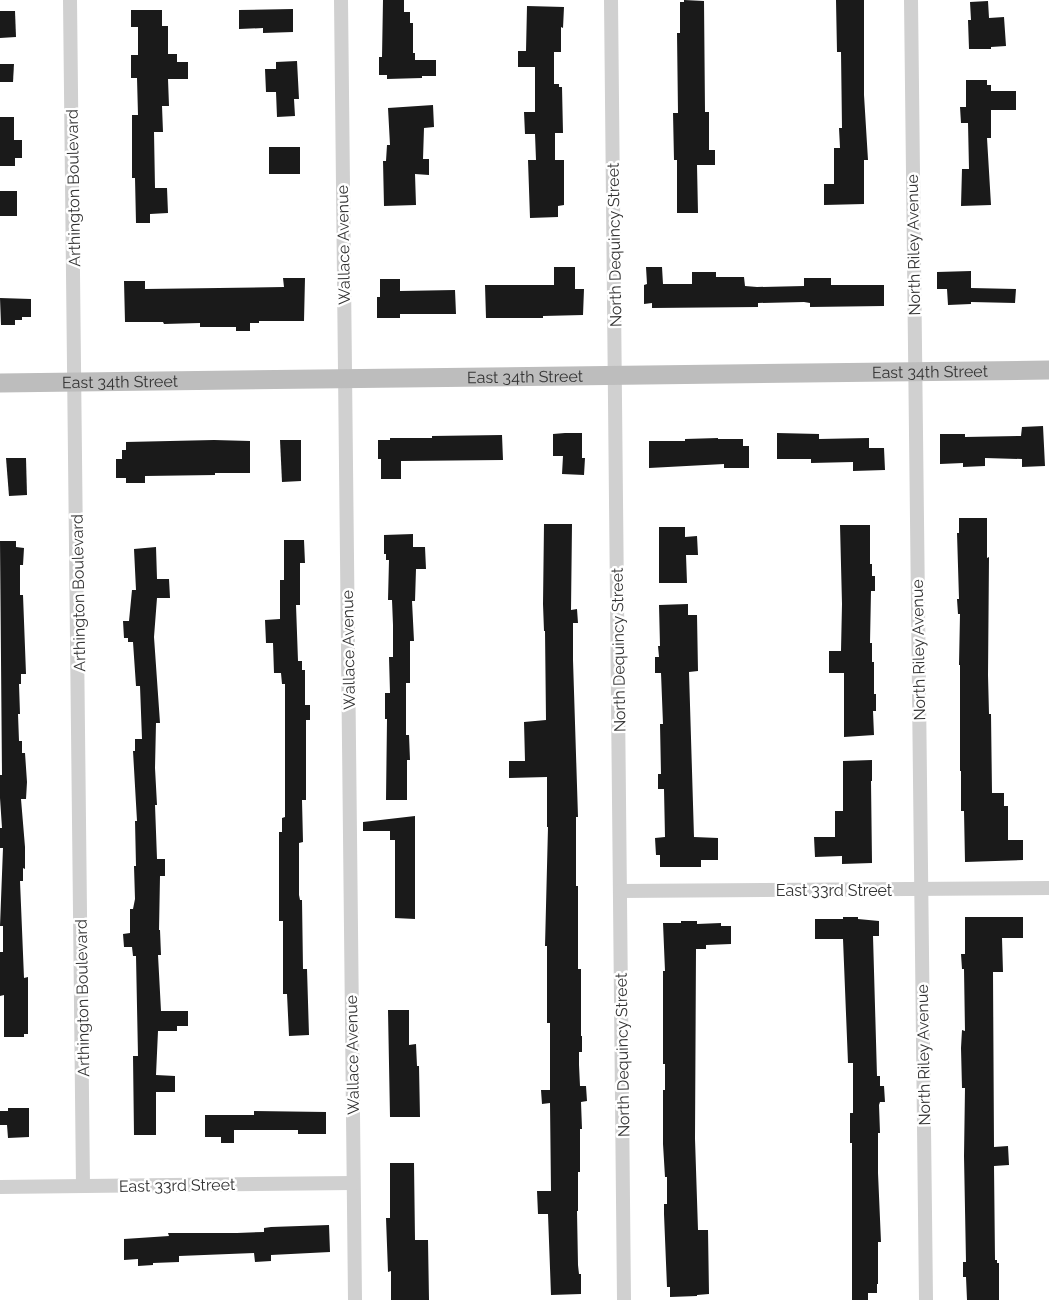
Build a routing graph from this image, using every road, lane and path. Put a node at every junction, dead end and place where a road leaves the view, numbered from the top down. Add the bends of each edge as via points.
1 (70, 0) edge
2 (341, 0) edge
3 (611, 0) edge
4 (911, 0) edge
5 (1049, 370) edge
6 (915, 372) junction
7 (615, 375) junction
8 (345, 380) junction
9 (75, 382) junction
10 (0, 383) edge
11 (1049, 888) edge
12 (921, 889) junction
13 (620, 891) junction
14 (353, 1182) junction
15 (84, 1186) junction
16 (0, 1187) edge
17 (355, 1300) edge
18 (624, 1300) edge
19 (926, 1300) edge

1 - 9 street, Arthington Boulevard
2 - 8 street, Wallace Avenue
3 - 7 street, North Dequincy Street
4 - 6 street, North Riley Avenue
5 - 6 main road, East 34th Street
6 - 7 main road, East 34th Street
6 - 12 street, North Riley Avenue
7 - 8 main road, East 34th Street
7 - 13 street, North Dequincy Street
8 - 9 main road, East 34th Street
8 - 14 street, Wallace Avenue
9 - 10 main road, East 34th Street
9 - 15 street, Arthington Boulevard
11 - 12 street, East 33rd Street
12 - 13 street, East 33rd Street
12 - 19 street, North Riley Avenue
13 - 18 street, North Dequincy Street
14 - 15 street, East 33rd Street
14 - 17 street, Wallace Avenue
15 - 16 street, East 33rd Street

